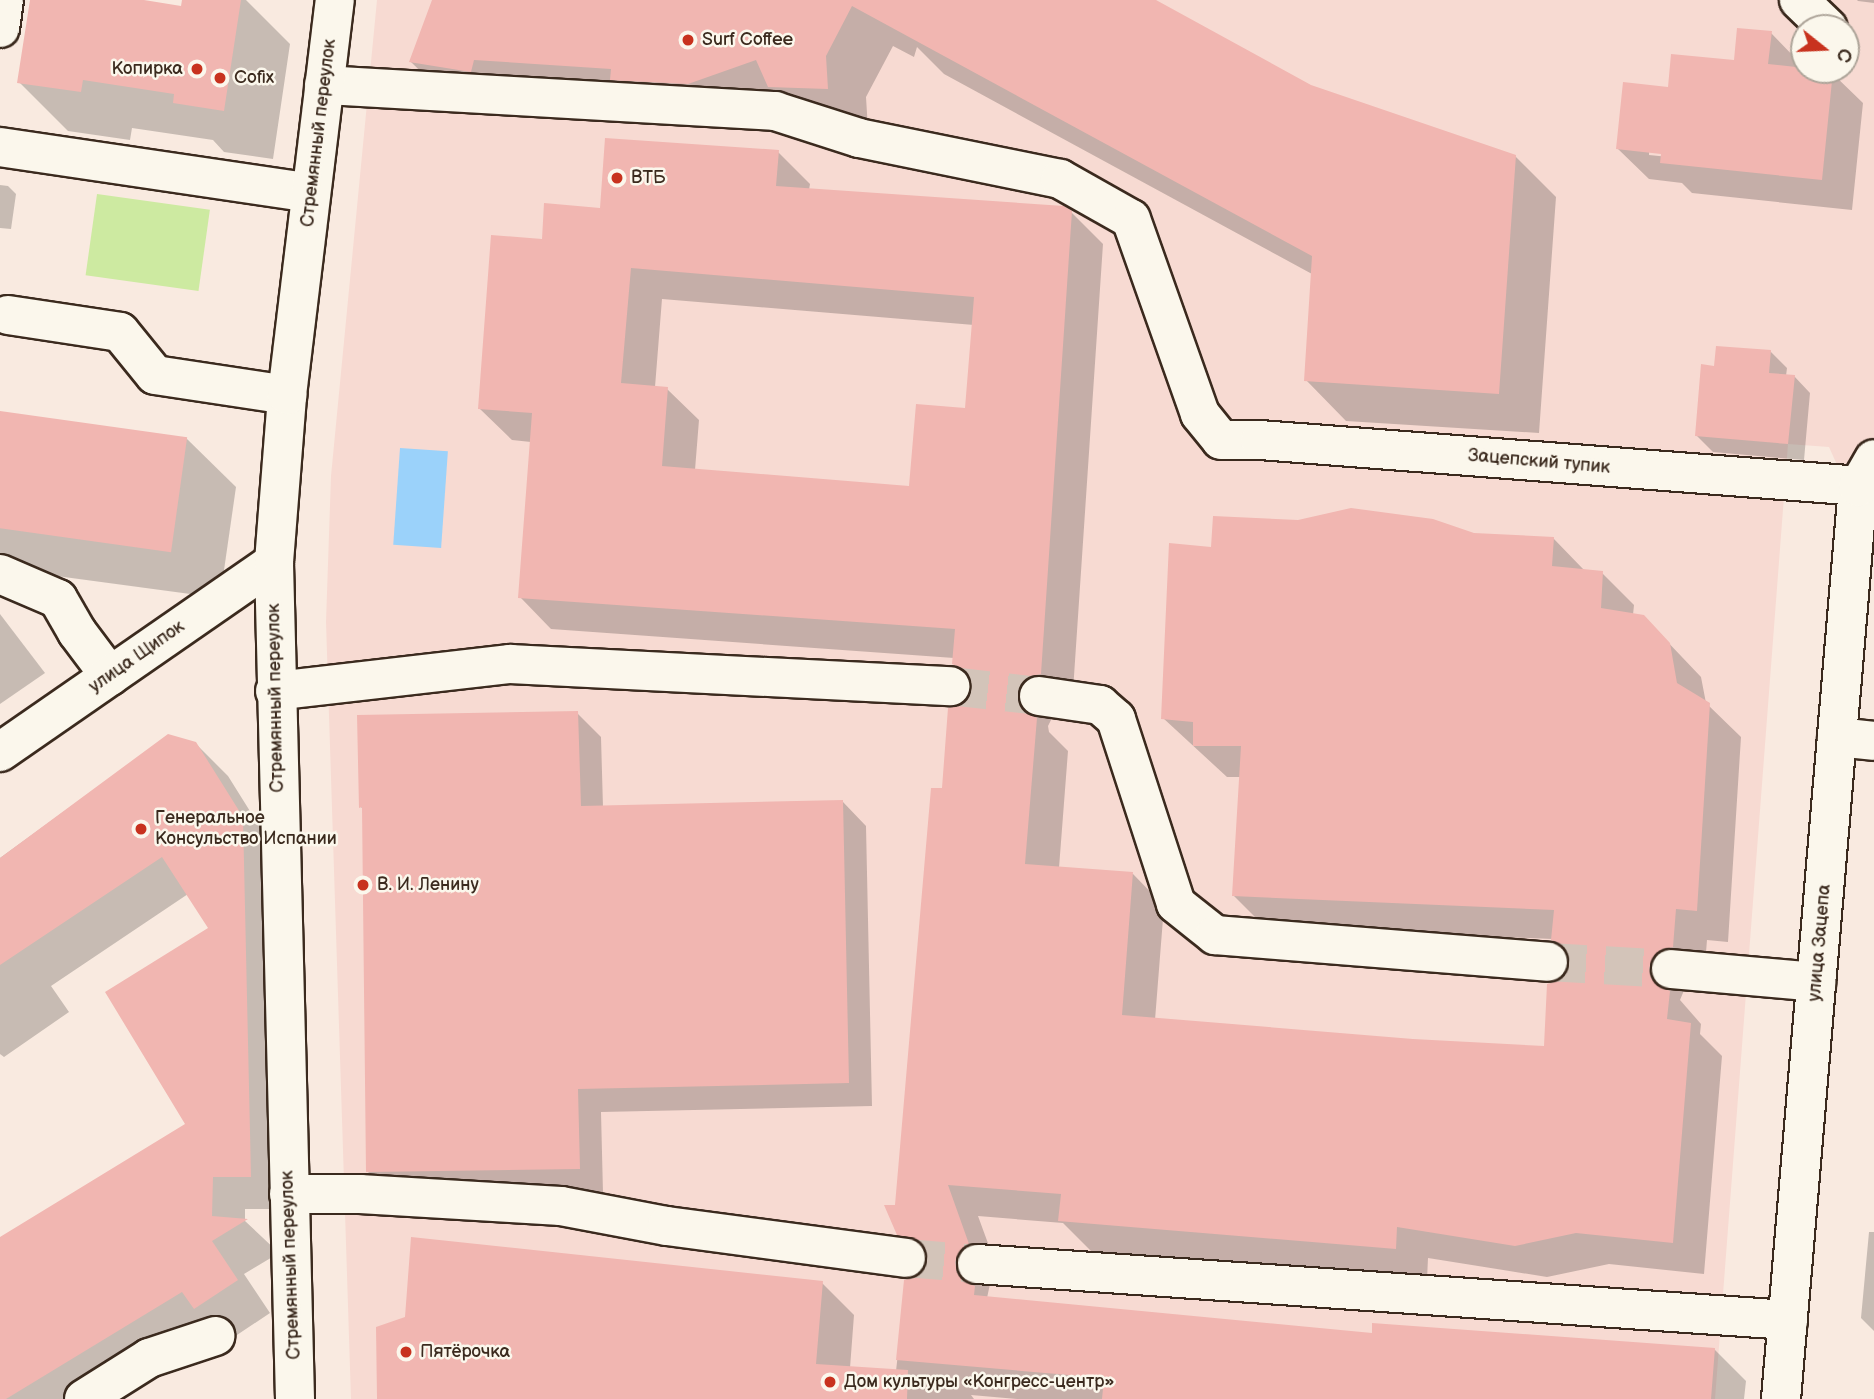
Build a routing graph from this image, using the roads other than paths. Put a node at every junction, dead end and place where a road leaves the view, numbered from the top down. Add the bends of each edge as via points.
1 (4, 0) edge
2 (335, 0) edge
3 (1799, 0) edge
4 (1813, 14) edge
5 (0, 27) edge
6 (324, 85) junction
7 (0, 147) edge
8 (311, 193) junction
9 (8, 315) dead end
10 (287, 395) junction
11 (1869, 477) edge
12 (274, 562) junction
13 (0, 574) edge
14 (1861, 612) edge
15 (110, 676) junction
16 (950, 686) tunnel mouth
17 (275, 691) junction
18 (1039, 696) tunnel mouth
19 (1837, 737) junction
20 (1874, 741) edge
21 (0, 752) edge
22 (1548, 962) tunnel mouth
23 (1671, 970) tunnel mouth
24 (1816, 982) junction
25 (289, 1194) junction
26 (906, 1258) tunnel mouth
27 (977, 1264) tunnel mouth
28 (1788, 1321) junction
29 (215, 1336) dead end
30 (84, 1399) edge
31 (295, 1399) edge
32 (1781, 1399) edge

1 - 5 street
2 - 6 street, Стремянный переулок
3 - 4 street
6 - 8 street, Стремянный переулок
6 - 11 street, Зацепский тупик via 775,111 859,138 1060,179 1131,219 1200,414 1221,440 1605,468
7 - 8 street
8 - 10 street, Стремянный переулок
9 - 10 street via 120,332 155,375
10 - 12 street, Стремянный переулок
11 - 14 street, улица Зацепа
12 - 15 street, улица Щипок
12 - 17 street, Стремянный переулок
13 - 15 street via 58,599
14 - 19 street, улица Зацепа
15 - 21 street, улица Щипок
16 - 17 street via 510,664
17 - 25 street, Стремянный переулок
18 - 22 street via 1100,705 1116,719 1176,904 1215,935
19 - 20 street
19 - 24 street, улица Зацепа
23 - 24 street
24 - 28 street, улица Зацепа
25 - 26 street via 561,1206 667,1226
25 - 31 street, Стремянный переулок
27 - 28 street
28 - 32 street, улица Зацепа
29 - 30 street via 149,1358

